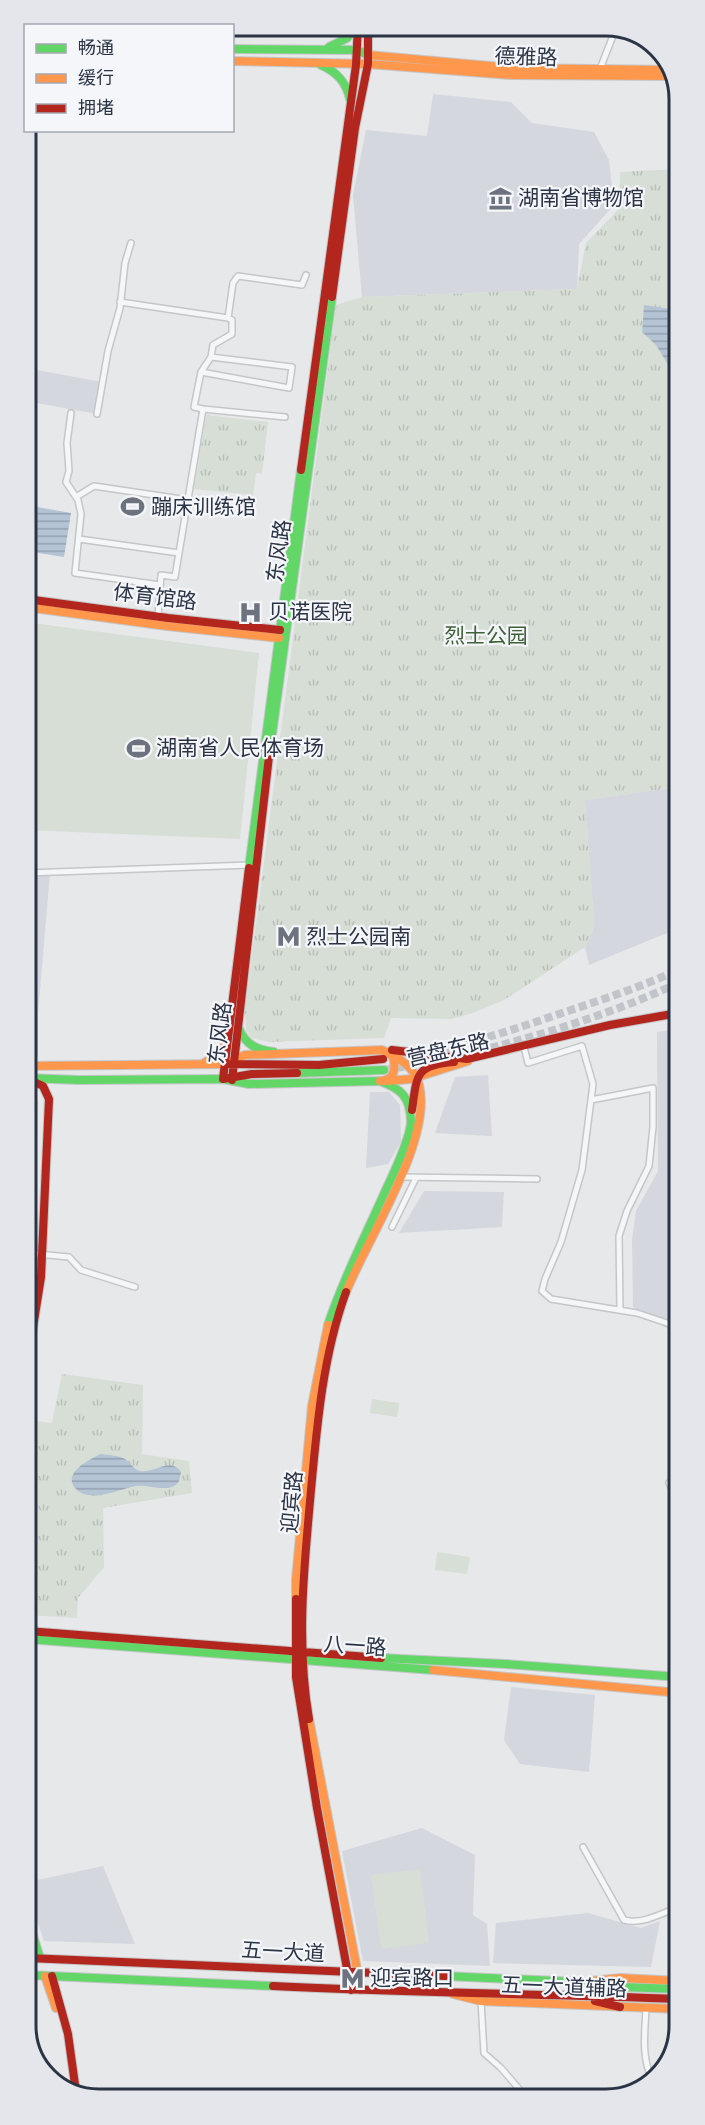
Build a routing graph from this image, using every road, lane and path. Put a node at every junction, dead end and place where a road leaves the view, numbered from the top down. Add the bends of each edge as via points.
1 (350, 36) edge
2 (357, 36) edge
3 (368, 36) edge
4 (613, 36) edge
5 (234, 49) edge
6 (324, 49) junction
7 (357, 50) junction
8 (368, 55) junction
9 (234, 61) edge
10 (309, 62) junction
11 (356, 64) junction
12 (368, 64) junction
13 (662, 70) edge
14 (600, 74) junction
15 (664, 76) edge
16 (350, 99) junction
17 (131, 243) dead end
18 (306, 275) dead end
19 (120, 302) junction
20 (228, 318) junction
21 (211, 357) junction
22 (201, 372) junction
23 (202, 409) junction
24 (71, 413) dead end
25 (97, 414) dead end
26 (285, 417) dead end
27 (76, 497) junction
28 (188, 500) junction
29 (79, 538) junction
30 (179, 553) junction
31 (160, 585) junction
32 (36, 600) edge
33 (36, 608) edge
34 (158, 616) junction
35 (279, 634) junction
36 (250, 865) junction
37 (36, 873) edge
38 (669, 1016) edge
39 (669, 1017) edge
40 (238, 1027) junction
41 (229, 1038) junction
42 (525, 1051) junction
43 (281, 1053) junction
44 (382, 1054) junction
45 (467, 1059) junction
46 (231, 1063) junction
47 (201, 1065) junction
48 (36, 1066) edge
49 (384, 1070) tunnel mouth
50 (441, 1070) junction
51 (36, 1078) edge
52 (418, 1078) junction
53 (229, 1079) junction
54 (383, 1081) junction
55 (36, 1082) edge
56 (421, 1094) junction
57 (591, 1100) junction
58 (411, 1122) junction
59 (401, 1177) junction
60 (416, 1178) junction
61 (537, 1179) dead end
62 (392, 1227) dead end
63 (36, 1253) edge
64 (43, 1253) junction
65 (135, 1287) dead end
66 (620, 1310) junction
67 (36, 1313) edge
68 (669, 1323) edge
69 (36, 1632) edge
70 (36, 1640) edge
71 (299, 1656) junction
72 (669, 1676) edge
73 (669, 1692) edge
74 (583, 1847) dead end
75 (669, 1911) edge
76 (36, 1945) edge
77 (36, 1958) edge
78 (40, 1958) junction
79 (348, 1973) junction
80 (357, 1973) junction
81 (36, 1975) edge
82 (49, 1976) junction
83 (669, 1980) edge
84 (579, 1982) junction
85 (669, 1989) edge
86 (351, 1990) junction
87 (361, 1990) junction
88 (449, 1993) junction
89 (580, 1997) junction
90 (669, 1999) edge
91 (481, 2001) junction
92 (620, 2007) junction
93 (646, 2008) junction
94 (669, 2009) edge
95 (648, 2072) edge
96 (72, 2083) edge
97 (75, 2084) edge
98 (519, 2089) edge

1 - 6 main road
2 - 7 main road, 东风路
3 - 8 main road, 东风路
4 - 14 street
5 - 6 main road, 德雅路
6 - 7 main road, 德雅路
7 - 8 main road, 德雅路
7 - 11 main road, 东风路
8 - 12 main road, 东风路
8 - 14 main road, 德雅路
9 - 10 main road, 德雅路
10 - 11 main road, 德雅路
10 - 16 main road via 339,75
11 - 12 main road, 德雅路
11 - 16 main road, 东风路
12 - 14 main road, 德雅路 via 511,75
12 - 40 main road, 东风路 via 355,128 261,813
13 - 14 main road, 德雅路
14 - 15 main road, 德雅路
16 - 35 main road, 东风路
17 - 19 street
18 - 20 street via 302,285 238,276 233,283
19 - 20 street
19 - 25 street
20 - 21 street via 232,320 232,334 213,345
21 - 22 street
21 - 22 street via 292,367 289,388
22 - 23 street via 194,406
23 - 26 street
23 - 28 street
24 - 27 street via 66,482
27 - 28 street via 94,486
27 - 29 street via 81,514
28 - 30 street
29 - 30 street
29 - 31 street via 75,573
30 - 31 street via 176,578 161,576
31 - 34 street
32 - 34 main road, 体育馆路
33 - 35 main road, 体育馆路 via 167,626
34 - 35 main road, 体育馆路
35 - 36 main road, 东风路
36 - 37 street
36 - 41 main road, 东风路
38 - 45 main road, 营盘东路 via 610,1024
39 - 42 main road, 营盘东路
40 - 43 main road via 248,1044
40 - 46 main road, 东风路
41 - 46 main road, 东风路
41 - 47 main road via 219,1054
42 - 50 main road, 营盘东路
42 - 57 street via 528,1063 582,1046 592,1084
43 - 44 main road, 营盘东路
43 - 46 main road, 营盘东路 via 244,1055
44 - 45 main road, 营盘东路
44 - 46 main road, 营盘东路 via 319,1065
44 - 52 main road via 405,1060
44 - 54 main road via 391,1054 396,1063 395,1072
45 - 52 main road via 429,1066
46 - 47 main road, 营盘东路
46 - 53 main road, 东风路
47 - 48 main road, 营盘东路
49 - 53 main road, 营盘东路 via 252,1074
50 - 52 main road, 营盘东路
50 - 56 main road via 426,1083
51 - 53 main road, 营盘东路
52 - 54 main road, 营盘东路
52 - 56 main road, 迎宾路
52 - 58 main road, 迎宾路
53 - 54 main road, 营盘东路 via 249,1084
54 - 58 main road via 406,1098
55 - 64 main road via 43,1086 49,1099
56 - 59 main road, 迎宾路 via 416,1136
57 - 66 street via 582,1170 542,1291 551,1299
57 - 66 street via 653,1088 649,1166 619,1236
58 - 71 main road, 迎宾路 via 400,1160 332,1309 320,1360 297,1568
59 - 60 street
59 - 71 main road, 迎宾路 via 339,1311 327,1362 303,1579
60 - 61 street
60 - 62 street
63 - 64 street
64 - 65 street via 69,1257 81,1270
64 - 67 main road
66 - 68 street
69 - 71 main road, 八一路 via 279,1649
70 - 71 main road, 八一路
71 - 72 main road, 八一路 via 446,1660
71 - 73 main road, 八一路
71 - 79 main road, 迎宾路 via 298,1689
71 - 80 main road, 迎宾路
74 - 75 street via 624,1920 642,1921
76 - 78 main road
77 - 78 main road, 五一大道
78 - 79 main road, 五一大道
79 - 80 main road, 五一大道
79 - 86 main road, 迎宾路
80 - 84 main road, 五一大道
80 - 87 main road, 迎宾路
81 - 82 main road, 五一大道
82 - 86 main road, 五一大道
82 - 96 main road
82 - 97 main road via 68,2034
83 - 84 main road, 五一大道辅路
84 - 85 main road, 五一大道
86 - 87 main road, 五一大道
87 - 88 main road, 五一大道
88 - 89 main road, 五一大道
88 - 91 main road, 五一大道辅路
89 - 90 main road, 五一大道
89 - 92 main road
91 - 92 main road, 五一大道辅路
91 - 98 street via 484,2053
92 - 93 main road, 五一大道辅路
93 - 94 main road, 五一大道辅路
93 - 95 street via 644,2054

